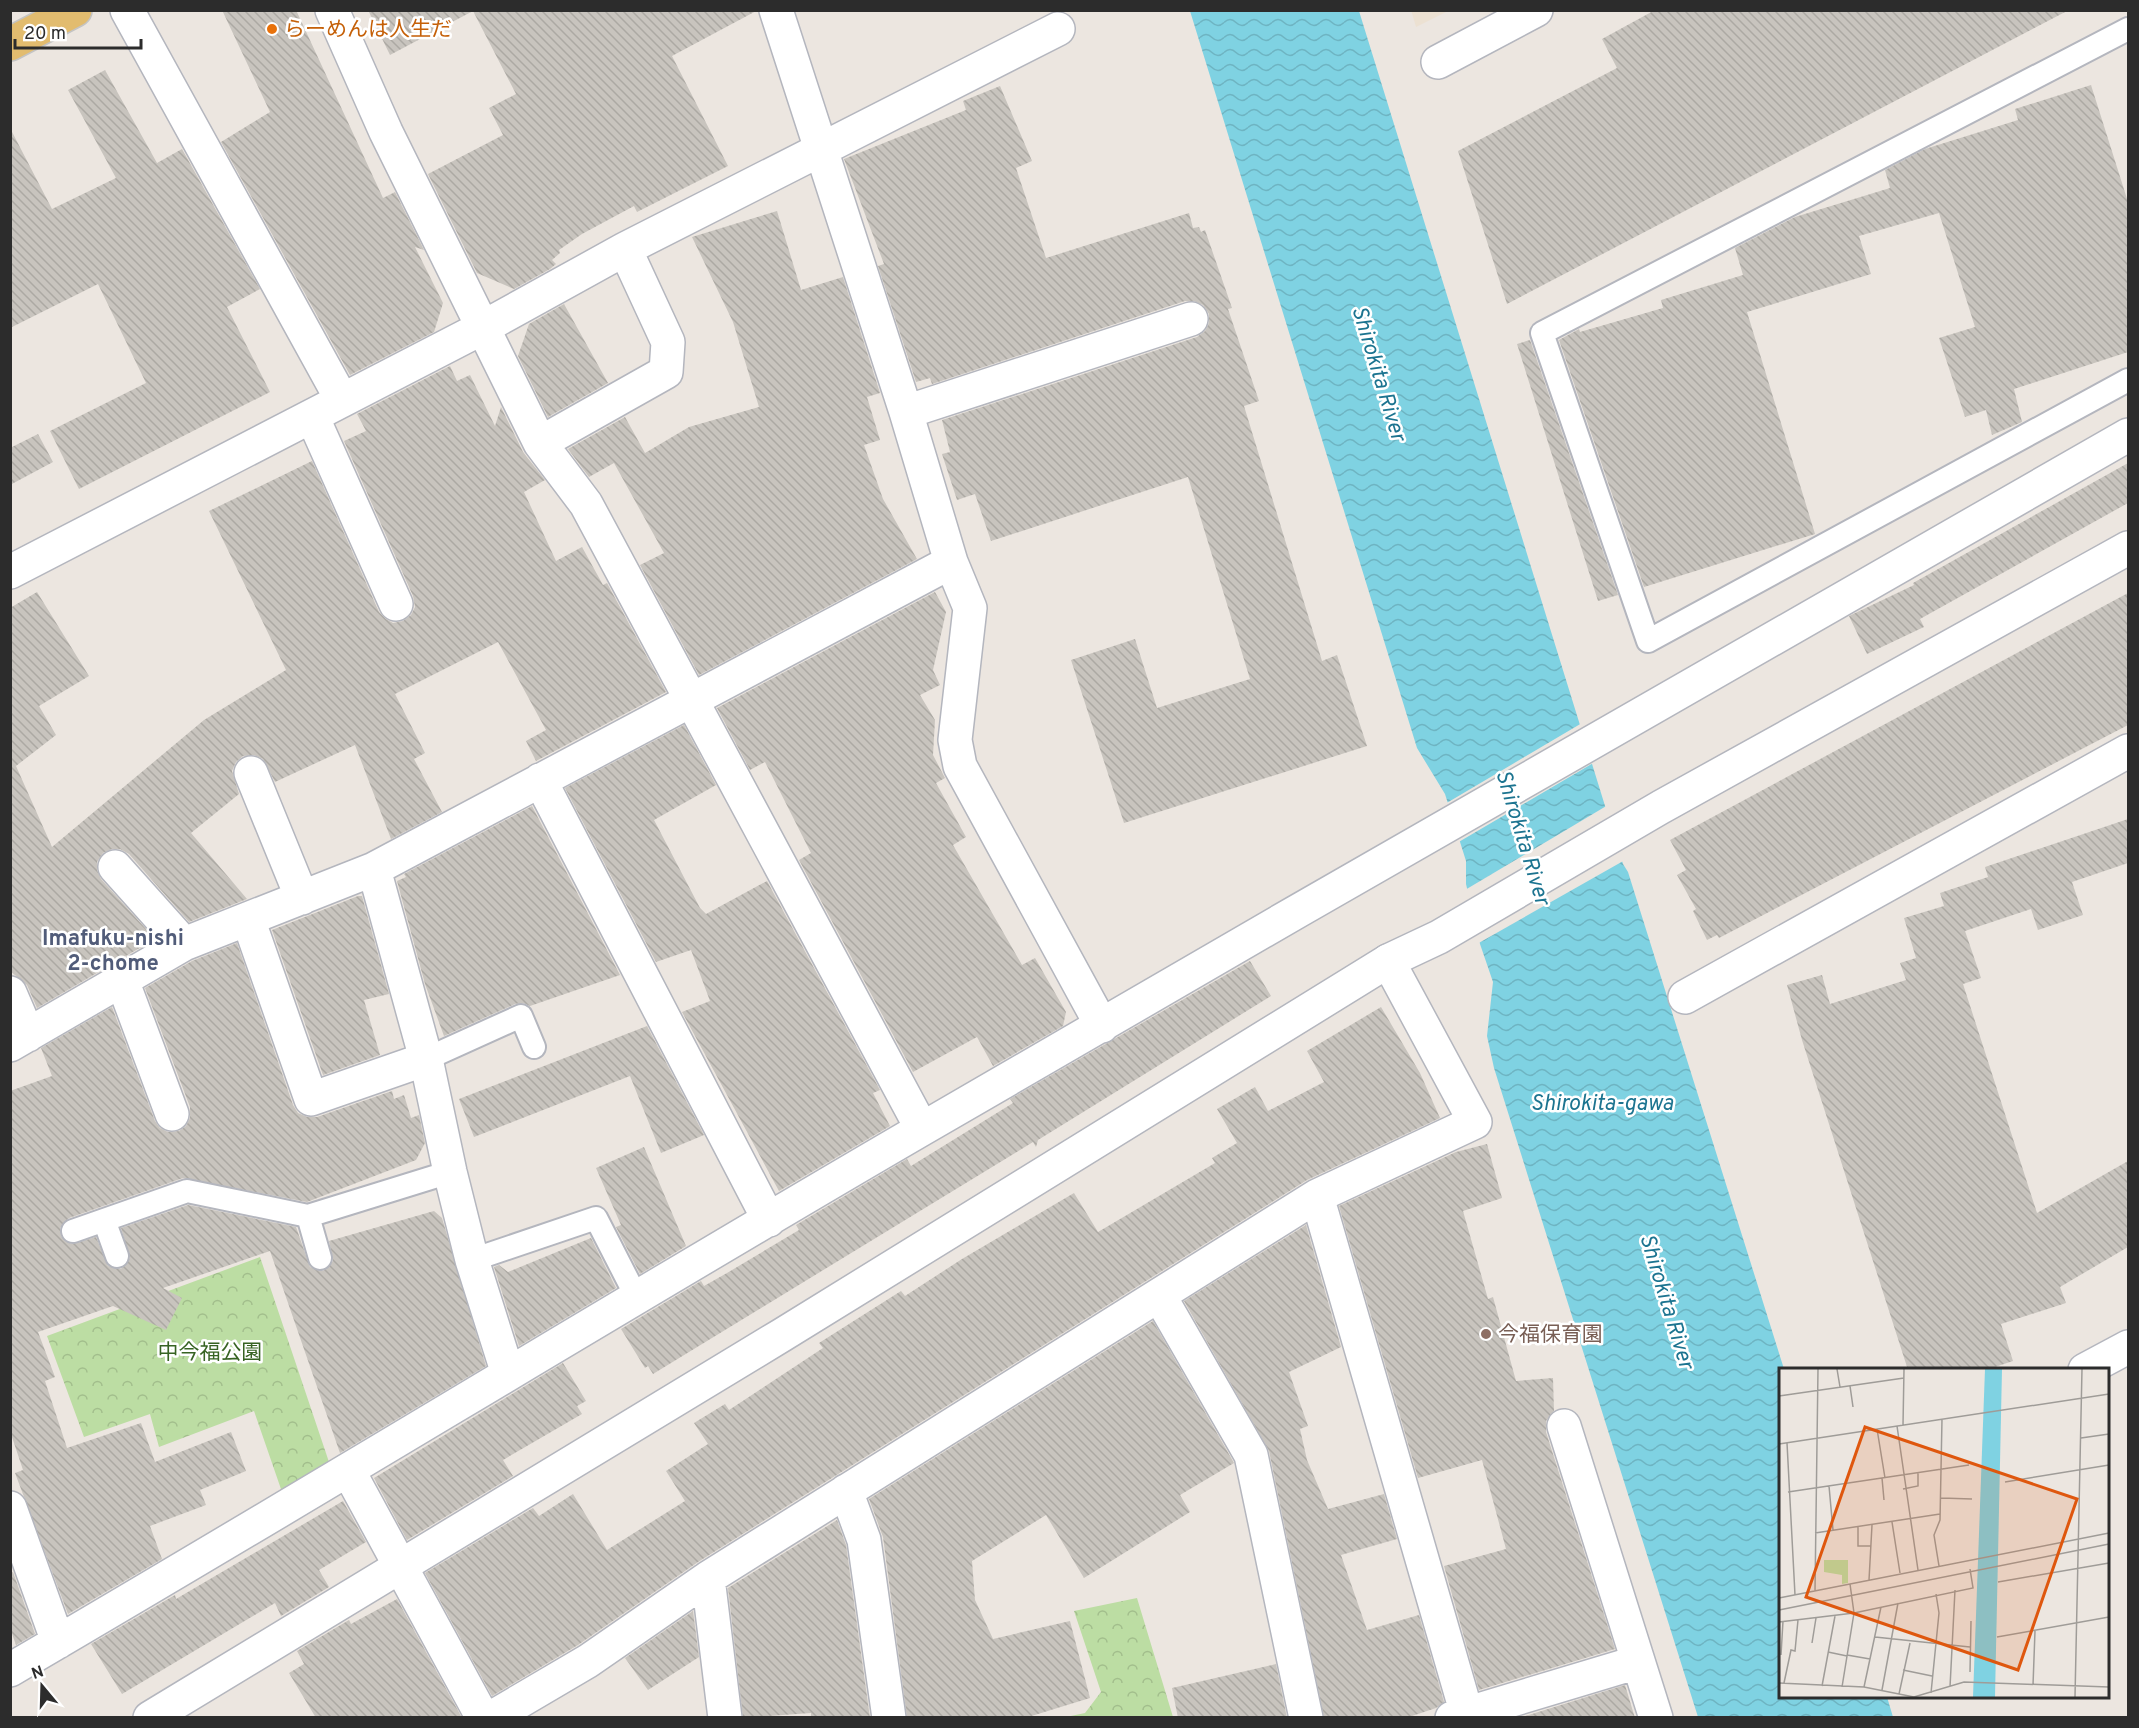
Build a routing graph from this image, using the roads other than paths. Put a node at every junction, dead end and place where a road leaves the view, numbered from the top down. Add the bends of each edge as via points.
1 (75, 10) edge
2 (127, 10) edge
3 (332, 10) edge
4 (776, 10) edge
5 (1536, 10) edge
6 (1058, 29) dead end
7 (2128, 29) edge
8 (10, 44) edge
9 (1438, 62) dead end
10 (821, 150) junction
11 (626, 249) junction
12 (1191, 319) dead end
13 (482, 328) junction
14 (2128, 380) edge
15 (342, 400) junction
16 (906, 412) junction
17 (312, 416) junction
18 (2128, 435) edge
19 (540, 443) junction
20 (2128, 548) edge
21 (951, 562) junction
22 (10, 572) edge
23 (396, 604) dead end
24 (691, 700) junction
25 (2128, 751) edge
26 (251, 773) dead end
27 (540, 780) junction
28 (115, 867) dead end
29 (374, 869) junction
30 (302, 898) junction
31 (248, 919) junction
32 (184, 944) junction
33 (1388, 961) junction
34 (123, 980) junction
35 (10, 993) edge
36 (1685, 997) dead end
37 (1102, 1026) junction
38 (19, 1040) edge
39 (534, 1047) dead end
40 (426, 1059) junction
41 (172, 1114) dead end
42 (922, 1129) junction
43 (450, 1172) junction
44 (1317, 1196) junction
45 (308, 1216) junction
46 (104, 1220) junction
47 (769, 1220) junction
48 (73, 1231) dead end
49 (117, 1256) dead end
50 (320, 1258) dead end
51 (472, 1260) junction
52 (1159, 1295) junction
53 (637, 1298) junction
54 (2128, 1347) edge
55 (2089, 1368) edge
56 (508, 1374) junction
57 (1564, 1426) dead end
58 (348, 1470) junction
59 (846, 1491) junction
60 (10, 1508) edge
61 (400, 1567) junction
62 (708, 1578) junction
63 (58, 1642) junction
64 (1638, 1662) junction
65 (10, 1670) edge
66 (1462, 1716) edge
67 (150, 1718) edge
68 (483, 1718) edge
69 (491, 1718) edge
70 (725, 1718) edge
71 (889, 1718) edge
72 (1306, 1718) edge
73 (1656, 1718) edge

1 - 8 main road
2 - 15 street
3 - 13 street via 386,132
4 - 10 street
5 - 9 street
6 - 10 street
7 - 14 lane via 1542,333 1648,641
10 - 11 street
10 - 16 street
11 - 13 street
11 - 19 street via 668,342 666,372
12 - 16 street
13 - 15 street
13 - 19 street
15 - 17 street
16 - 21 street
17 - 22 street
17 - 23 street
18 - 37 street via 1632,717
19 - 24 street via 586,504
20 - 33 street via 1661,807 1439,937
21 - 24 street
21 - 37 street via 970,608 955,740 960,766
24 - 27 street
24 - 42 street
25 - 36 street
26 - 30 street
27 - 29 street
27 - 47 street
28 - 32 street
29 - 30 street
29 - 40 street
30 - 31 street
31 - 32 street
31 - 40 street via 311,1099
32 - 34 street
33 - 44 street via 1475,1122
33 - 61 street
34 - 38 street
34 - 41 street
35 - 38 street
37 - 42 street
39 - 40 lane via 521,1016
40 - 43 street
42 - 47 street
43 - 45 lane
43 - 51 street
44 - 52 street
44 - 66 street
45 - 46 lane via 187,1191
45 - 50 lane
46 - 48 lane
46 - 49 lane
47 - 53 street
51 - 53 lane via 596,1218
51 - 56 street
52 - 59 street
52 - 72 street via 1251,1455
53 - 56 street
54 - 55 street
56 - 58 street
57 - 64 street
58 - 61 street
58 - 63 street
59 - 62 street
59 - 71 street via 864,1540
60 - 63 street
61 - 67 street
61 - 68 street
62 - 69 street via 588,1661
62 - 70 street
63 - 65 street
64 - 66 street
64 - 73 street

